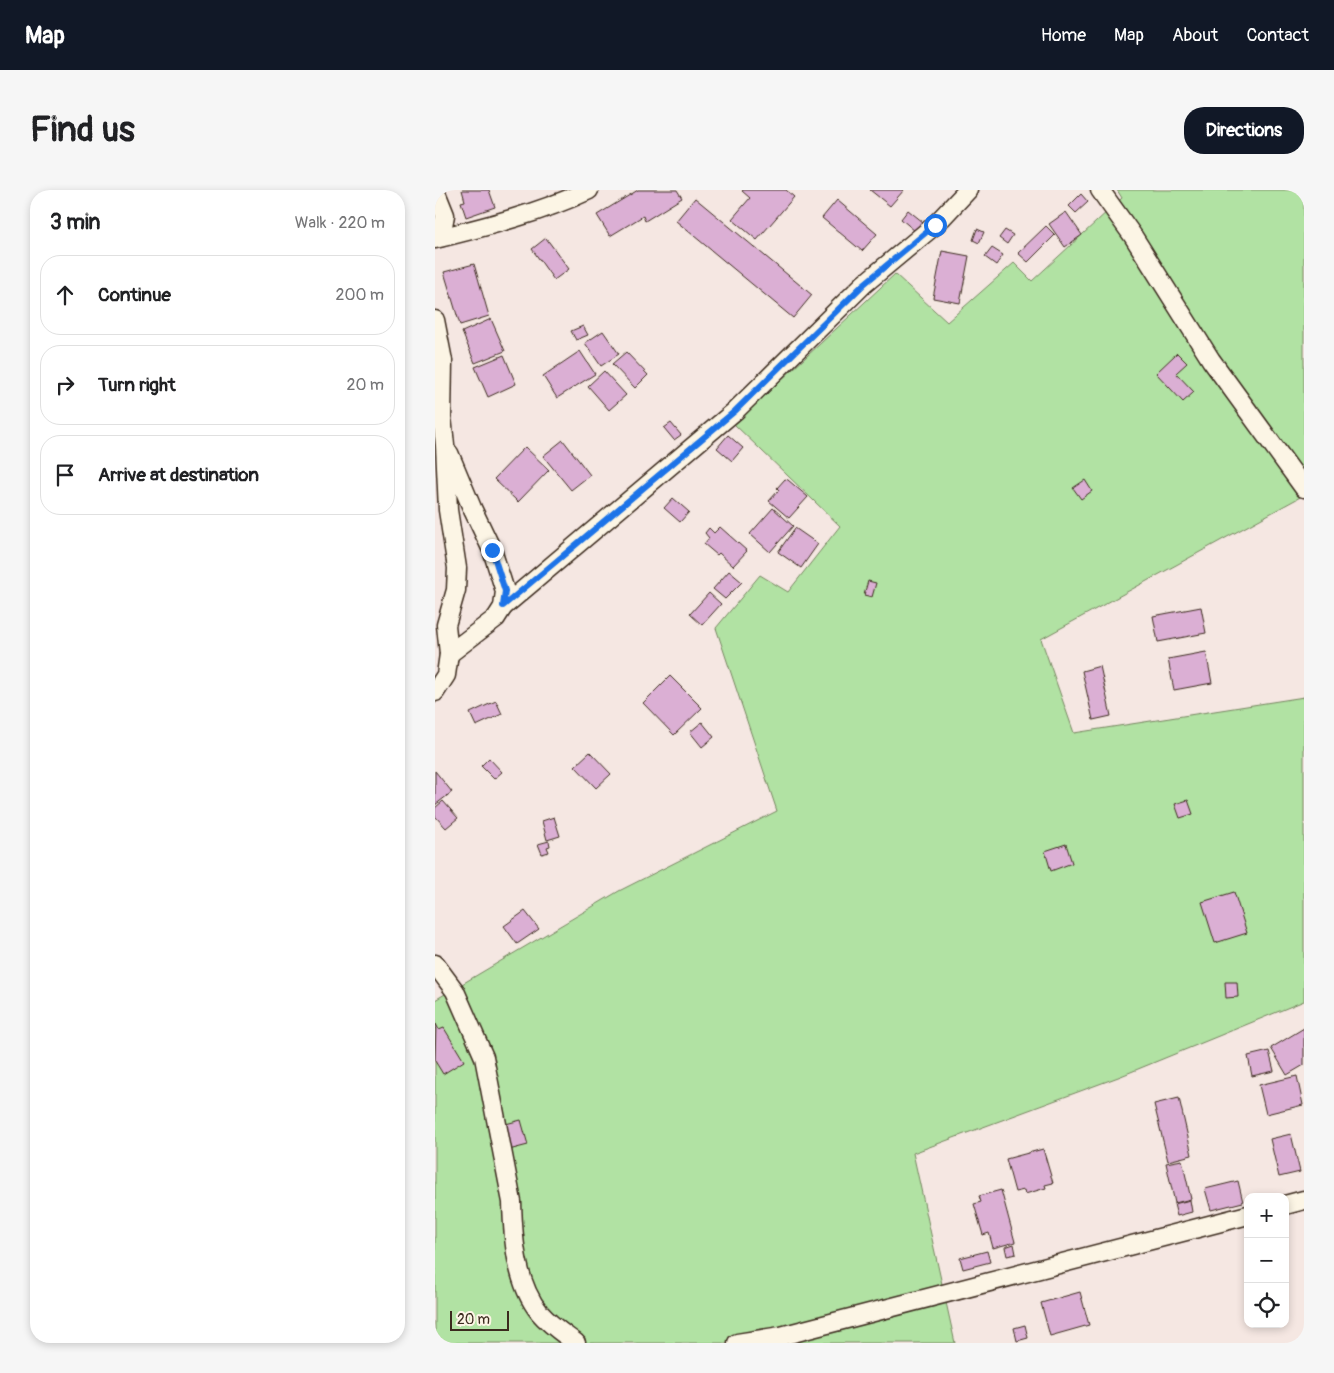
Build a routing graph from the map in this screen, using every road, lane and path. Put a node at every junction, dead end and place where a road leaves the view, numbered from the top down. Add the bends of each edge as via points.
1 (435, 190) edge
2 (589, 190) edge
3 (968, 190) edge
4 (1099, 190) edge
5 (438, 238) edge
6 (435, 320) edge
7 (445, 445) junction
8 (1304, 488) edge
9 (503, 606) junction
10 (449, 654) junction
11 (435, 692) edge
12 (435, 964) edge
13 (1304, 1200) edge
14 (1289, 1204) edge
15 (1244, 1216) edge
16 (576, 1343) edge
17 (737, 1343) edge

1 - 5 street via 445,215
2 - 5 street via 538,211
3 - 9 street via 935,225 864,284 735,411
4 - 8 street via 1133,236 1211,360
6 - 7 street via 443,361
7 - 9 street via 492,550 505,591
7 - 10 street via 448,510 457,568 456,590 446,625
9 - 10 street via 496,618
10 - 11 street via 446,675
12 - 16 street via 455,991 484,1057 512,1202 515,1247 523,1282 541,1315
13 - 14 street
15 - 17 street via 781,1336

